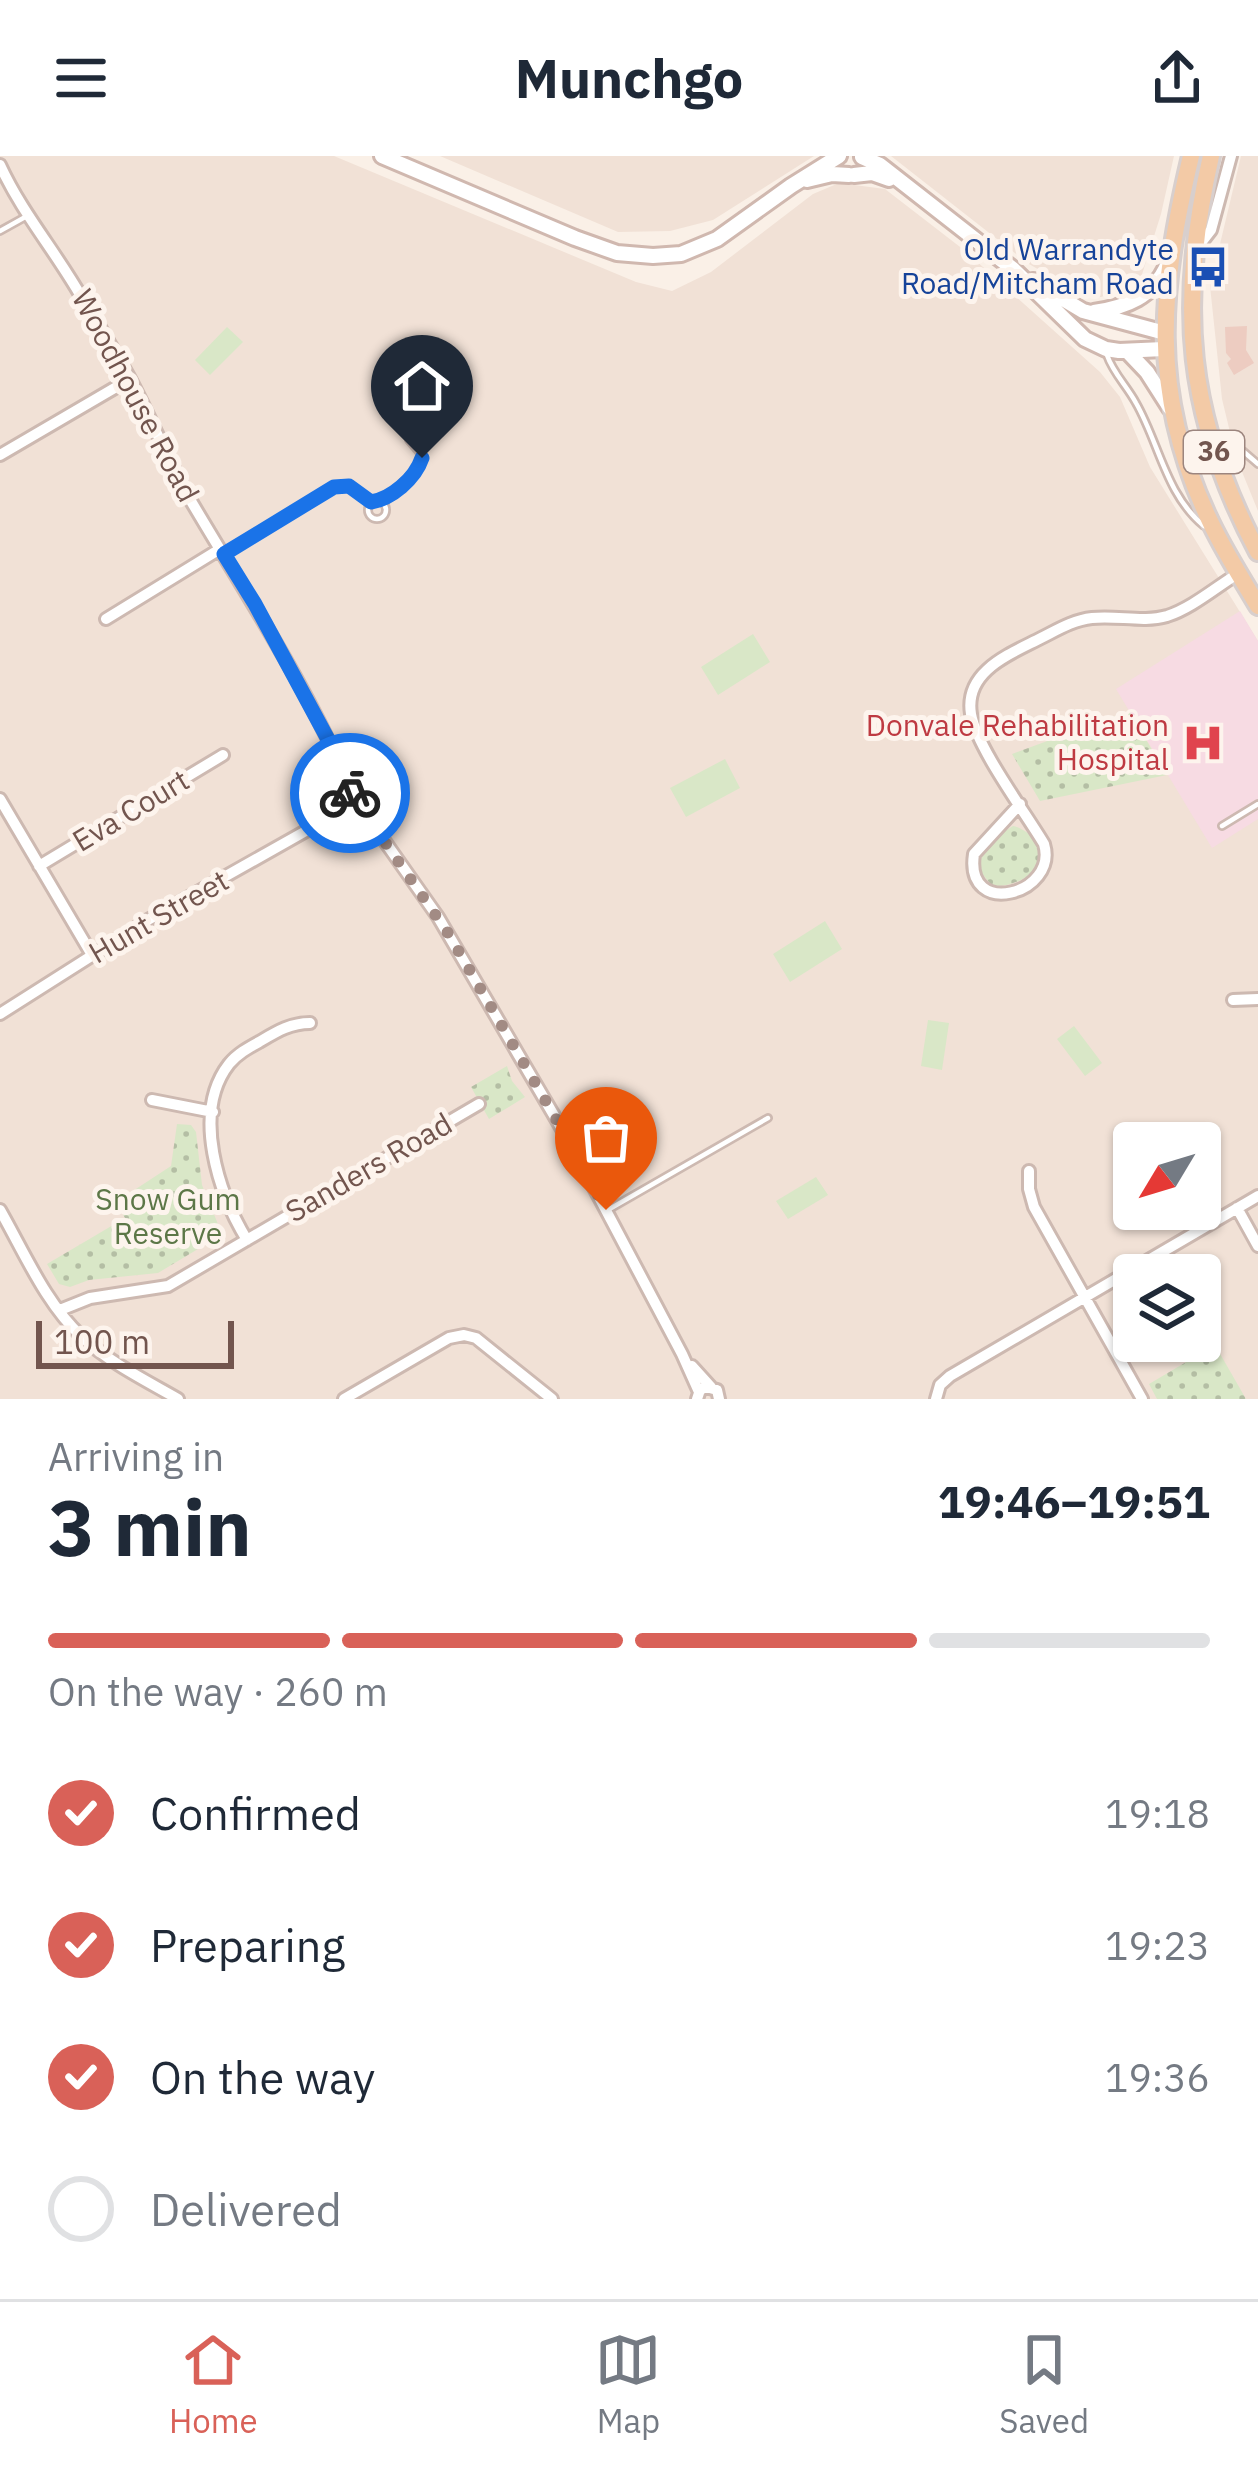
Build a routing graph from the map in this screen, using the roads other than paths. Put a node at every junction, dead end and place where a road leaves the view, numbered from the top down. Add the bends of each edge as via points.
1 (382, 156) edge
2 (840, 156) edge
3 (1191, 156) edge
4 (1211, 156) edge
5 (1231, 156) edge
6 (862, 157) edge
7 (0, 165) edge
8 (852, 175) junction
9 (791, 186) junction
10 (915, 192) junction
11 (27, 216) junction
12 (0, 231) edge
13 (1193, 253) junction
14 (1170, 261) junction
15 (1013, 269) junction
16 (1089, 313) junction
17 (1122, 323) junction
18 (1164, 341) junction
19 (1193, 345) junction
20 (1106, 349) junction
21 (1128, 352) junction
22 (130, 380) junction
23 (1173, 412) junction
24 (1207, 430) junction
25 (409, 440) dead end
26 (0, 455) edge
27 (1184, 456) junction
28 (1258, 464) edge
29 (371, 502) junction
30 (382, 502) junction
31 (1218, 537) junction
32 (222, 552) junction
33 (1258, 552) edge
34 (1239, 573) junction
35 (1258, 606) edge
36 (106, 619) dead end
37 (224, 755) dead end
38 (0, 799) edge
39 (359, 799) junction
40 (1020, 804) junction
41 (1258, 804) edge
42 (1222, 826) dead end
43 (39, 866) junction
44 (92, 955) junction
45 (1258, 999) edge
46 (1233, 1000) dead end
47 (0, 1014) edge
48 (310, 1023) dead end
49 (152, 1100) dead end
50 (479, 1103) dead end
51 (212, 1112) junction
52 (768, 1118) dead end
53 (1029, 1172) dead end
54 (1258, 1196) edge
55 (1237, 1208) junction
56 (0, 1210) edge
57 (606, 1210) junction
58 (247, 1240) junction
59 (1258, 1246) edge
60 (1084, 1298) junction
61 (60, 1310) junction
62 (700, 1395) edge
63 (178, 1399) edge
64 (344, 1399) edge
65 (552, 1399) edge
66 (719, 1399) edge
67 (936, 1399) edge
68 (1142, 1399) edge

1 - 9 main road via 575,238 653,256 717,239
2 - 8 main road via 839,168
2 - 9 main road
3 - 14 main road, 36
4 - 13 main road, 36
5 - 13 street via 1211,230
6 - 8 main road via 862,170
6 - 10 main road
7 - 11 street, Woodhouse Road
8 - 9 main road
8 - 10 main road via 872,173
10 - 15 main road
11 - 12 lane
11 - 22 street, Woodhouse Road
13 - 19 main road, 36
14 - 16 main road via 1147,294
14 - 18 main road, 36
15 - 16 main road
15 - 20 main road via 1077,334
16 - 17 main road
17 - 18 main road
17 - 20 main road
18 - 19 main road
18 - 21 main road
18 - 23 main road, 36
19 - 24 main road, 36
20 - 21 main road
20 - 31 lane via 1190,512
21 - 23 main road
22 - 26 street
22 - 32 street, Woodhouse Road
23 - 27 main road, 36
24 - 27 main road via 1191,432
24 - 28 lane
24 - 33 main road, 36
25 - 30 lane via 420,466
27 - 31 main road, 36
29 - 30 lane
29 - 30 lane via 368,514 377,519 386,513
29 - 32 lane via 349,486 334,487
31 - 34 main road, 36
32 - 36 street
32 - 39 street, Woodhouse Road
34 - 35 main road, 36
34 - 40 street via 1168,616 1073,622 987,669 971,694 974,728
37 - 43 street, Eva Court
38 - 43 street
39 - 44 street, Hunt Street
39 - 57 street, Woodhouse Road via 448,933
40 - 40 street via 1047,861 1034,880 995,895 974,874 974,854
41 - 42 lane
43 - 44 street
44 - 47 street, Hunt Street
45 - 46 street
48 - 51 street via 288,1026 232,1060
49 - 51 street
50 - 58 street, Sanders Road
51 - 58 street via 221,1188
52 - 57 lane
53 - 60 street via 1034,1207
54 - 55 street
55 - 59 street
55 - 60 street
56 - 61 street
57 - 62 street, Woodhouse Road
58 - 61 street, Sanders Road via 163,1288 101,1295
60 - 67 street via 944,1381
60 - 68 street
61 - 63 street via 104,1355
62 - 66 street, Woodhouse Road via 717,1390
64 - 65 street via 464,1334

